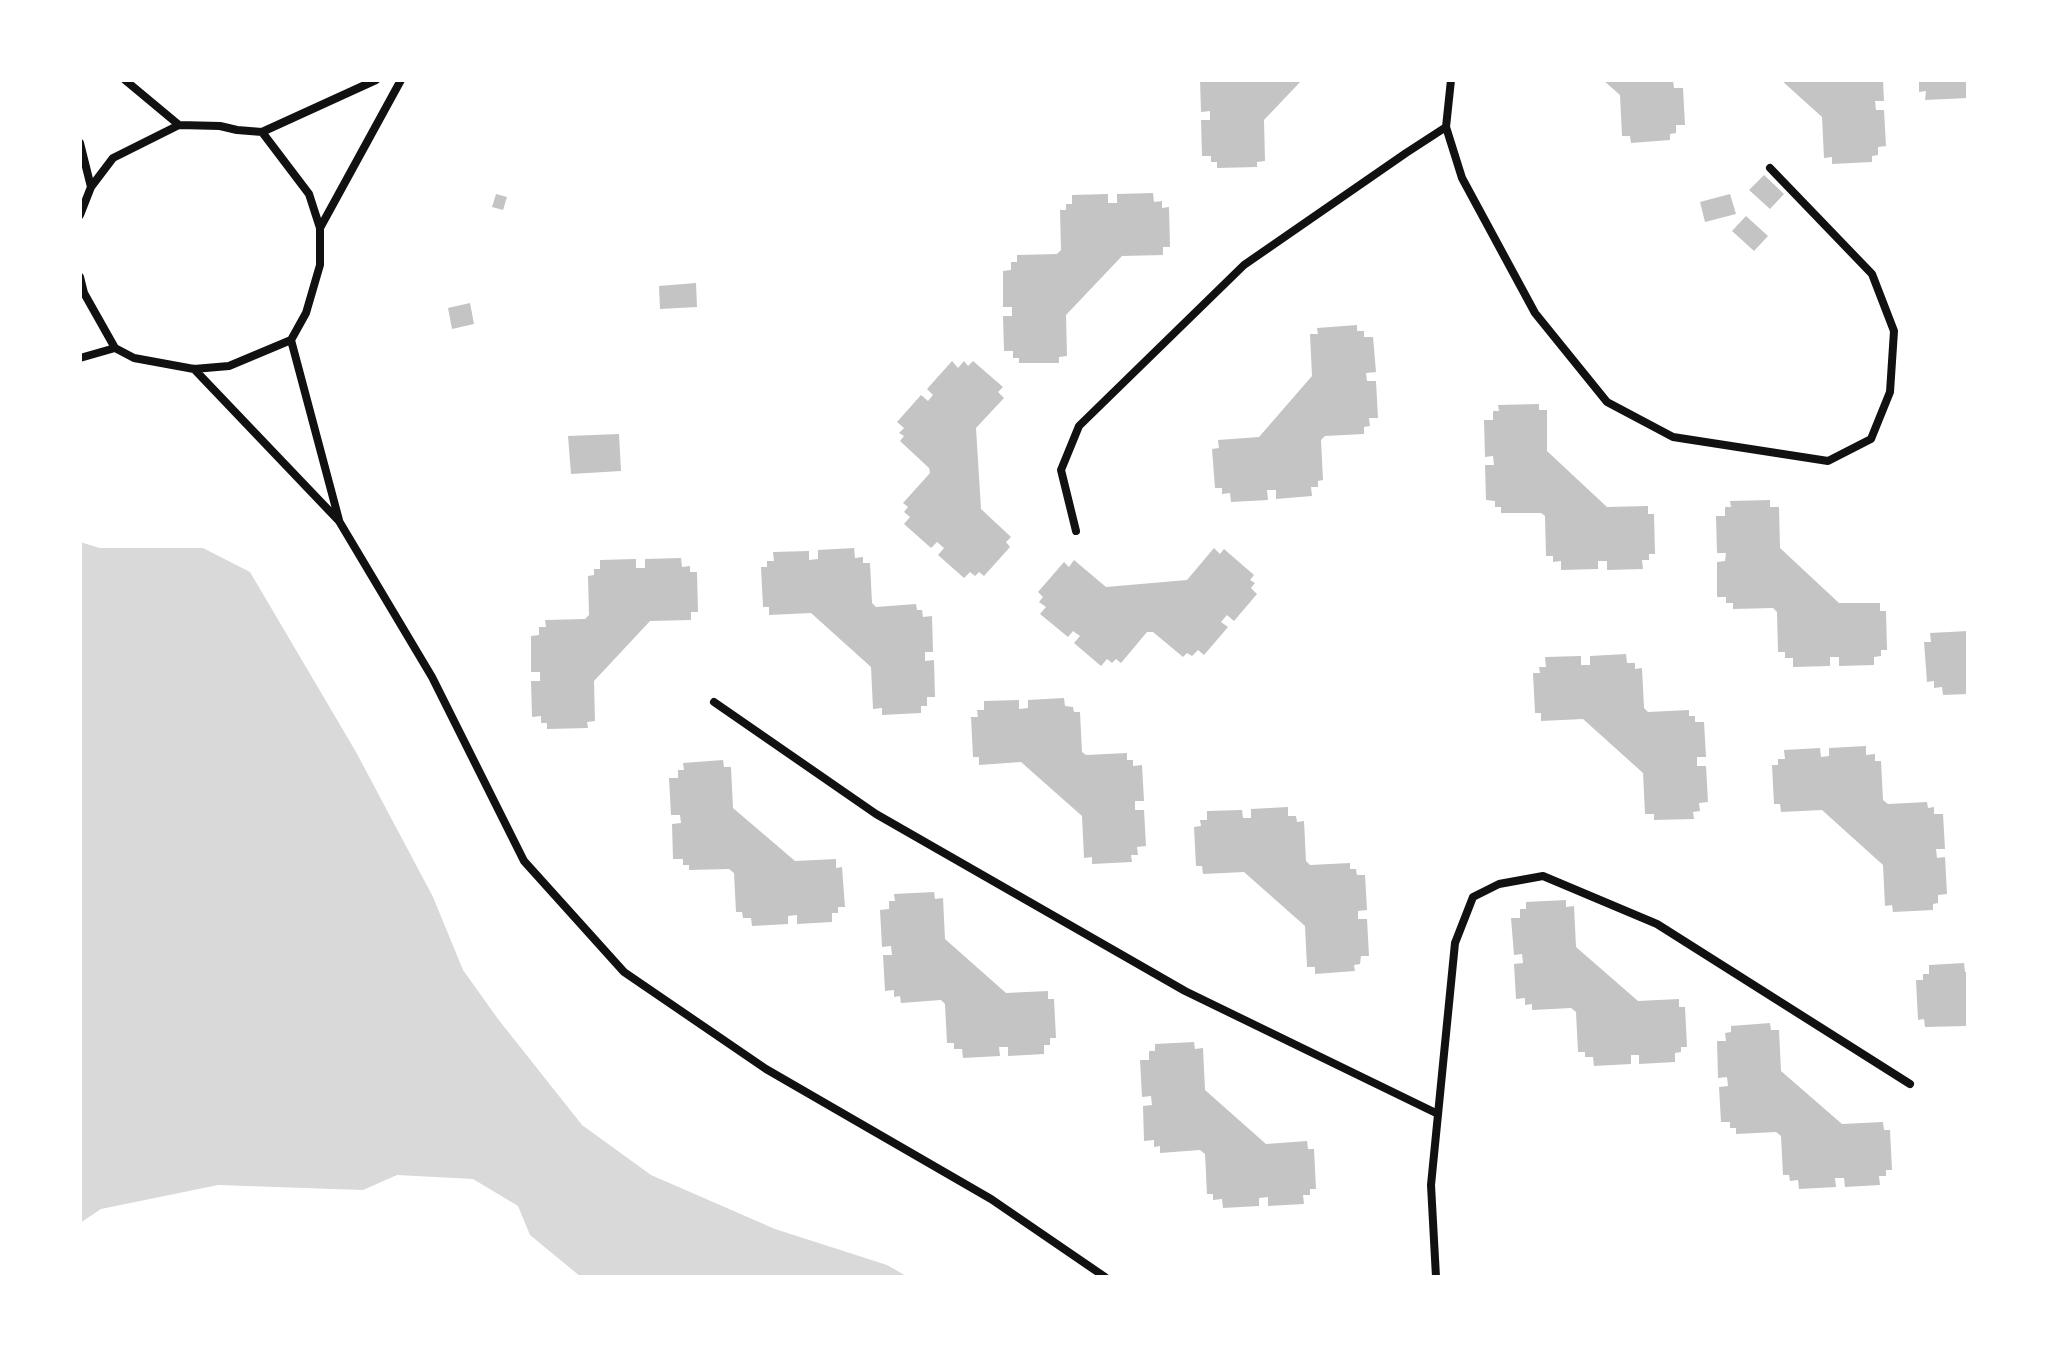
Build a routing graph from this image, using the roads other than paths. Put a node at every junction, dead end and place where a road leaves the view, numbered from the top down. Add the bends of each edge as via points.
1 (125, 80) edge
2 (376, 80) edge
3 (401, 80) edge
4 (1451, 80) edge
5 (179, 125) junction
6 (1446, 127) junction
7 (262, 132) junction
8 (80, 143) edge
9 (1770, 168) dead end
10 (91, 187) junction
11 (80, 215) edge
12 (320, 228) junction
13 (80, 277) edge
14 (291, 340) junction
15 (115, 348) junction
16 (80, 358) edge
17 (194, 369) junction
18 (339, 521) junction
19 (1076, 531) dead end
20 (714, 702) dead end
21 (1910, 1084) dead end
22 (1438, 1114) junction
23 (1105, 1277) edge
24 (1436, 1277) edge

1 - 5 street
2 - 7 street
3 - 12 street
4 - 6 street
5 - 7 street
5 - 10 street via 113,158
6 - 9 street via 1462,178 1535,313 1607,402 1673,437 1828,461 1871,439 1890,392 1894,331 1872,274
6 - 19 street via 1244,265 1079,426 1061,470
7 - 12 street via 309,194
8 - 10 street
10 - 11 street
12 - 14 street via 320,265 306,313
13 - 15 street
14 - 17 street via 229,366
14 - 18 street
15 - 16 street
15 - 17 street via 134,358
17 - 18 street
18 - 23 street via 432,677 524,861 624,972 766,1069 991,1199
20 - 22 street via 876,814 1185,991
21 - 22 street via 1657,924 1543,876 1499,884 1473,897 1455,943
22 - 24 street via 1431,1185

